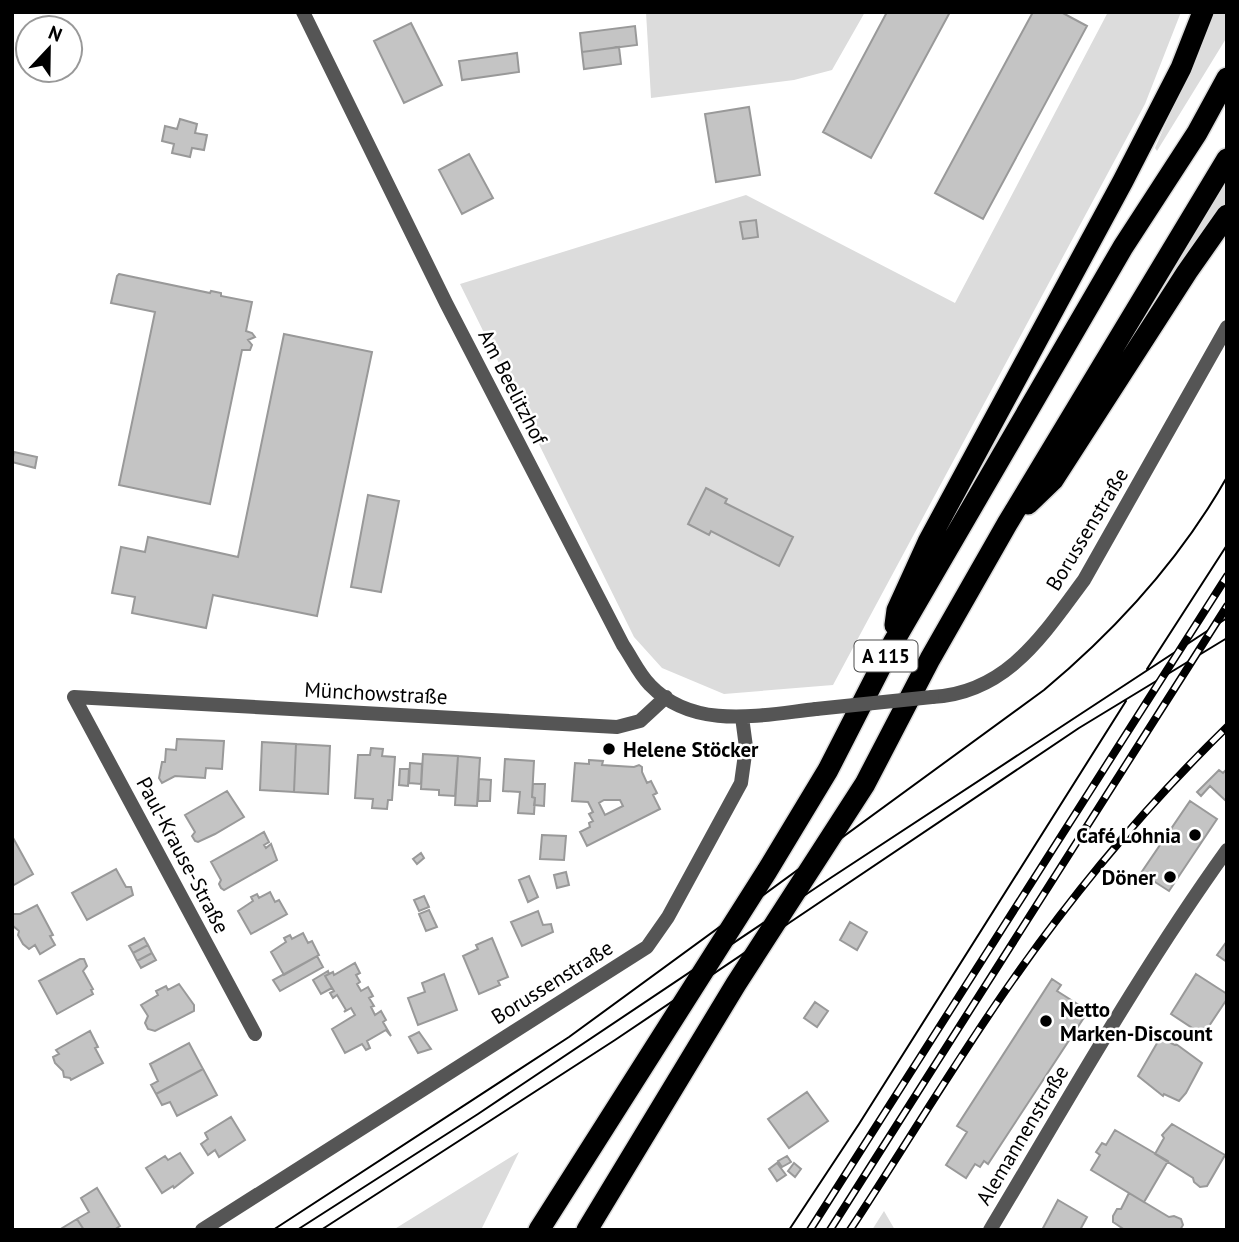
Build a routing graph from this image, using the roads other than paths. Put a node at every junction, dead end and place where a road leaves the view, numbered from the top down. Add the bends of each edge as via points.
1 (303, 12) edge
2 (1203, 12) edge
3 (1227, 78) edge
4 (1227, 159) edge
5 (1227, 215) edge
6 (1227, 327) edge
7 (1007, 524) junction
8 (893, 643) junction
9 (74, 697) joint
10 (666, 697) junction
11 (742, 717) junction
12 (1227, 850) edge
13 (255, 1034) dead end
14 (202, 1230) edge
15 (539, 1230) edge
16 (587, 1230) edge
17 (990, 1230) edge

1 - 10 street, Am Beelitzhof via 446,303 623,645 651,687
2 - 8 highway via 1181,68 1124,181 928,542 897,610
3 - 8 highway, A 115
4 - 7 highway, A 115
5 - 7 highway via 1053,480
6 - 11 street, Borussenstraße, bridge via 1084,580 1021,659 992,682 955,696
7 - 16 highway, A 115 via 865,785 736,984
8 - 15 highway, A 115 via 822,782
9 - 10 street, Münchowstraße via 617,727 640,721
9 - 13 street, Paul-Krause-Straße
10 - 11 street, Am Beelitzhof via 710,716
11 - 14 street, Borussenstraße via 746,747 741,783 668,918 647,947
12 - 17 street, Alemannenstraße via 1129,999

